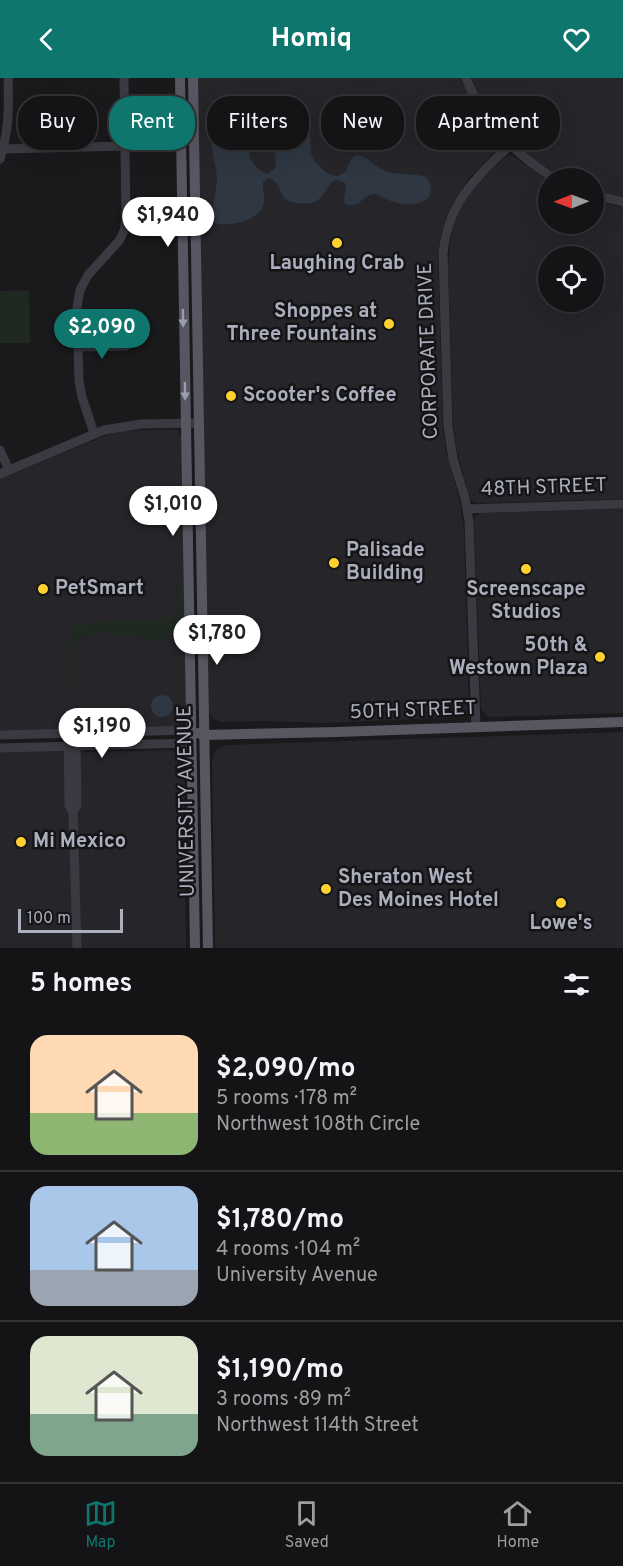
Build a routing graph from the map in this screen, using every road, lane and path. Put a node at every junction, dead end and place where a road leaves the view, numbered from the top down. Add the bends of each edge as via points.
1 (8, 78) edge
2 (124, 78) edge
3 (180, 78) edge
4 (193, 78) edge
5 (466, 78) edge
6 (125, 96) edge
7 (475, 96) edge
8 (109, 146) edge
9 (3, 149) junction
10 (126, 150) edge
11 (505, 150) edge
12 (516, 150) edge
13 (0, 159) edge
14 (538, 168) edge
15 (604, 197) edge
16 (623, 202) edge
17 (126, 346) dead end
18 (78, 347) junction
19 (185, 423) junction
20 (198, 423) junction
21 (94, 434) junction
22 (0, 450) edge
23 (4, 472) edge
24 (623, 504) edge
25 (467, 509) junction
26 (623, 722) edge
27 (476, 727) junction
28 (191, 730) junction
29 (72, 733) junction
30 (0, 735) edge
31 (204, 735) junction
32 (191, 743) junction
33 (72, 746) junction
34 (0, 748) edge
35 (77, 948) edge
36 (195, 948) edge
37 (208, 948) edge

1 - 9 street via 9,113
2 - 6 street
3 -> 19 main road, UNIVERSITY AVENUE
4 - 20 main road, UNIVERSITY AVENUE
5 - 7 street
8 - 9 street
9 - 13 street
10 - 18 street via 124,231 80,290
11 - 25 street, CORPORATE DRIVE via 463,195 451,218 443,253 448,426
12 - 14 street
15 - 16 street
17 - 18 street
18 - 21 street via 82,397
19 - 20 street
19 - 21 street via 122,426
19 - 28 main road, UNIVERSITY AVENUE
20 - 31 main road, UNIVERSITY AVENUE
21 - 23 street
22 - 23 street
24 - 25 street, 48TH STREET
25 - 27 street, CORPORATE DRIVE
26 - 27 main road, 50TH STREET
27 - 31 main road, 50TH STREET
28 - 29 street
28 - 31 main road
28 - 32 main road, UNIVERSITY AVENUE
29 - 30 street
29 - 33 street
31 - 32 main road
31 - 37 main road, UNIVERSITY AVENUE
32 - 33 street
32 - 36 main road, UNIVERSITY AVENUE
33 - 34 street
33 - 35 street via 69,805 73,812

